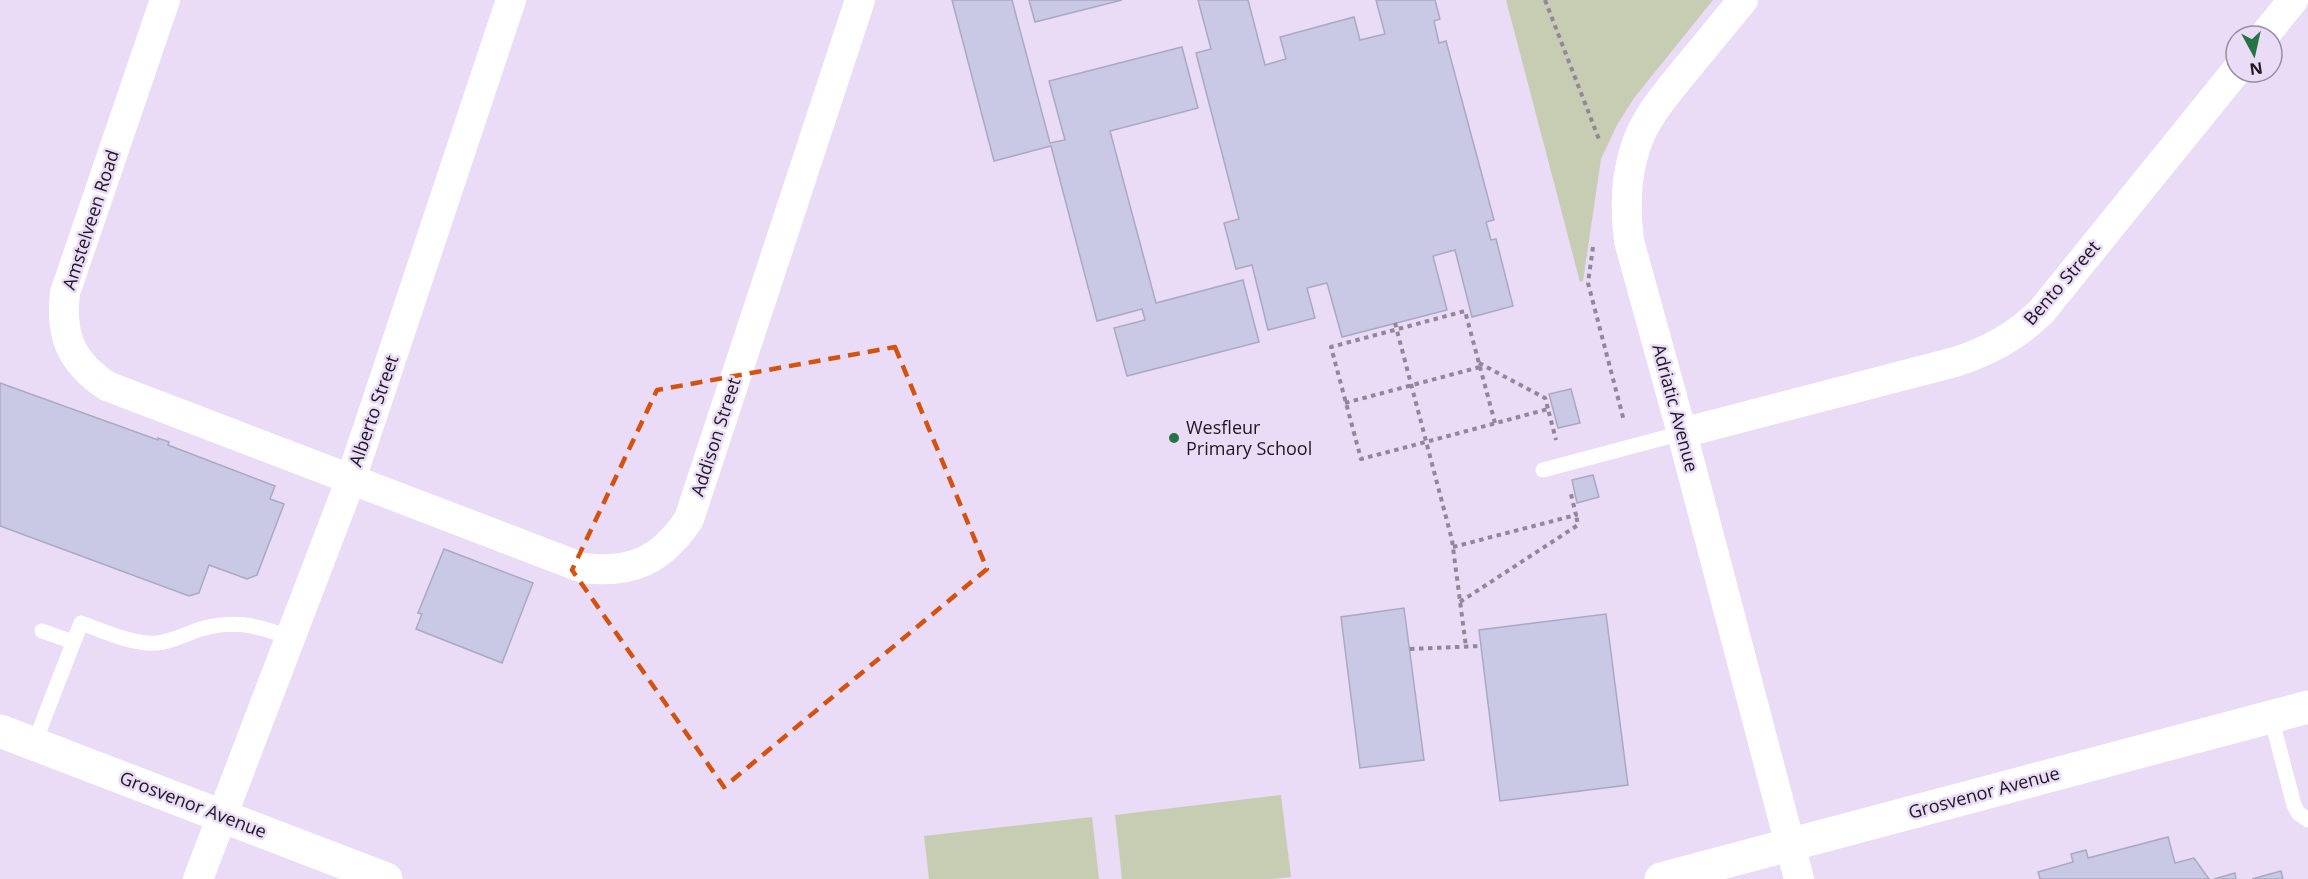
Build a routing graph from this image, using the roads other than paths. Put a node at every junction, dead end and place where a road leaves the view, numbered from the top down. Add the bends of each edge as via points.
1 (165, 0) edge
2 (511, 0) edge
3 (860, 0) edge
4 (1743, 0) edge
5 (2293, 0) edge
6 (2274, 24) edge
7 (2225, 84) edge
8 (1682, 433) junction
9 (1543, 470) dead end
10 (351, 479) junction
11 (42, 632) dead end
12 (292, 638) junction
13 (73, 642) junction
14 (2308, 707) edge
15 (2271, 717) junction
16 (0, 731) edge
17 (34, 744) junction
18 (222, 816) junction
19 (2308, 820) edge
20 (1790, 844) junction
21 (198, 879) edge
22 (386, 879) edge
23 (1661, 879) edge
24 (1800, 879) edge

1 - 10 street, Amstelveen Road via 65,293 65,332 81,364 107,386
2 - 10 street, Alberto Street
3 - 10 street, Addison Street via 689,519 662,552 624,569 583,568
4 - 8 street, Adriatic Avenue via 1658,104 1635,148 1629,173 1625,211 1629,241
5 - 6 street
7 - 8 street, Bento Street via 2041,312 2002,344 1955,362
8 - 9 lane
8 - 20 street, Adriatic Avenue
10 - 12 street, Alberto Street
11 - 13 lane
12 - 13 lane via 257,625 235,624 157,643 129,640 81,623
12 - 18 street, Alberto Street
13 - 17 lane
14 - 15 street, Grosvenor Avenue
15 - 19 lane via 2294,805
15 - 20 street, Grosvenor Avenue
16 - 17 street, Grosvenor Avenue
17 - 18 street, Grosvenor Avenue
18 - 21 street, Alberto Street
18 - 22 street, Grosvenor Avenue
20 - 23 street, Grosvenor Avenue
20 - 24 street, Adriatic Avenue

